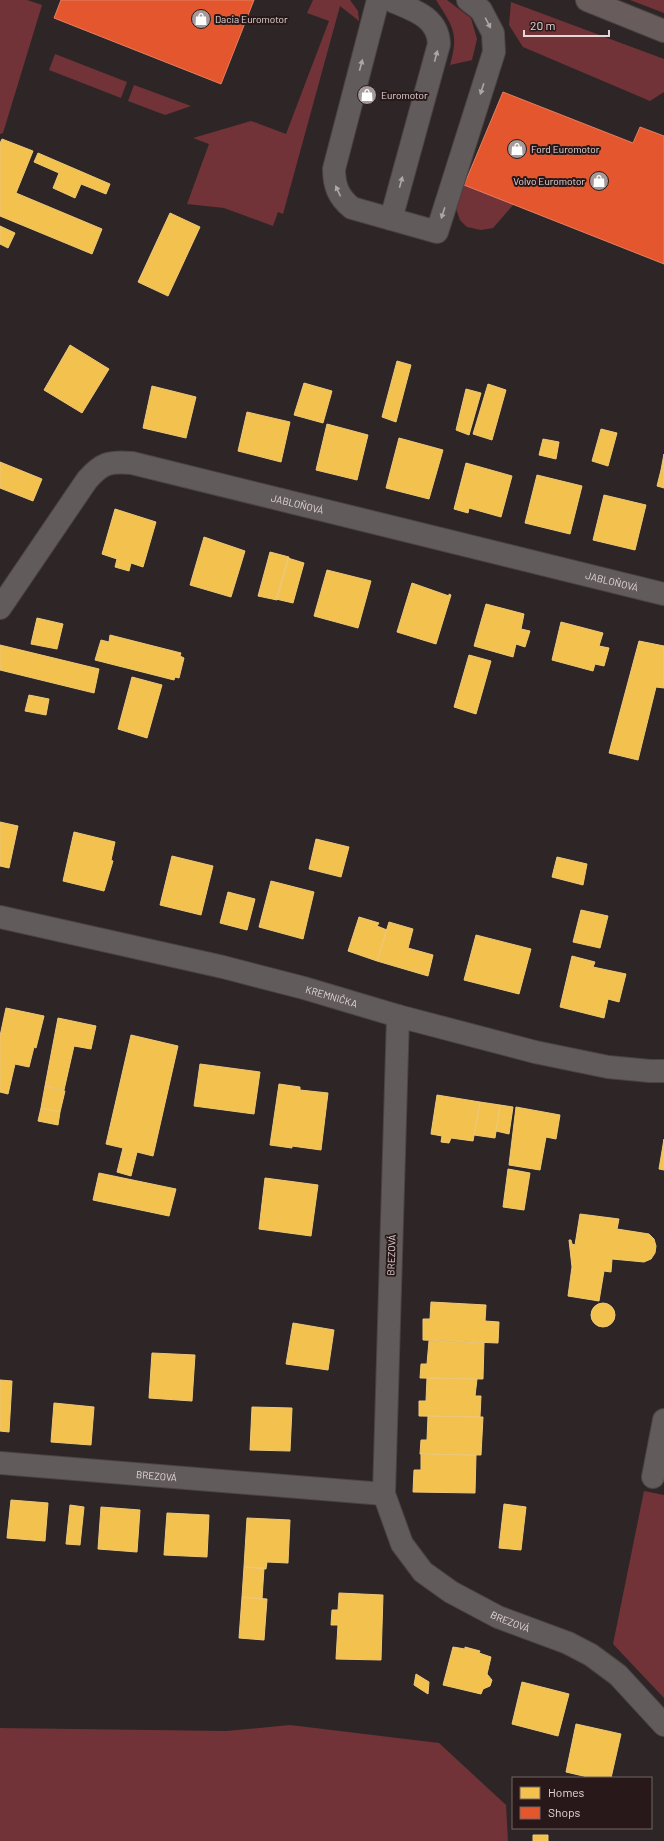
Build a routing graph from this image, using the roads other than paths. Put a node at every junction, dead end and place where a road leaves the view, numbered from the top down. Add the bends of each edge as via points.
1 (378, 0) edge
2 (390, 0) edge
3 (468, 0) edge
4 (587, 0) edge
5 (664, 31) edge
6 (391, 219) junction
7 (664, 594) edge
8 (0, 608) edge
9 (0, 917) edge
10 (398, 1016) junction
11 (664, 1071) edge
12 (664, 1420) edge
13 (0, 1463) edge
14 (653, 1477) dead end
15 (384, 1494) junction
16 (664, 1725) edge

6 -> 1 street via 352,208 338,193 334,181 334,169
6 -> 2 street via 439,44 439,36 436,28 423,14
3 -> 6 street via 481,10 493,33 494,52 437,232
4 - 5 highway
7 - 8 street, JABLOŇOVÁ via 132,462 114,461 99,467 87,480
9 - 10 street, KREMNIČKA via 223,967
10 - 11 street, KREMNIČKA via 535,1052 608,1068
10 - 15 street, BREZOVÁ
12 - 14 street
13 - 15 street, BREZOVÁ
15 - 16 street, BREZOVÁ via 402,1544 423,1572 451,1592 498,1617 568,1643 591,1655 618,1675

